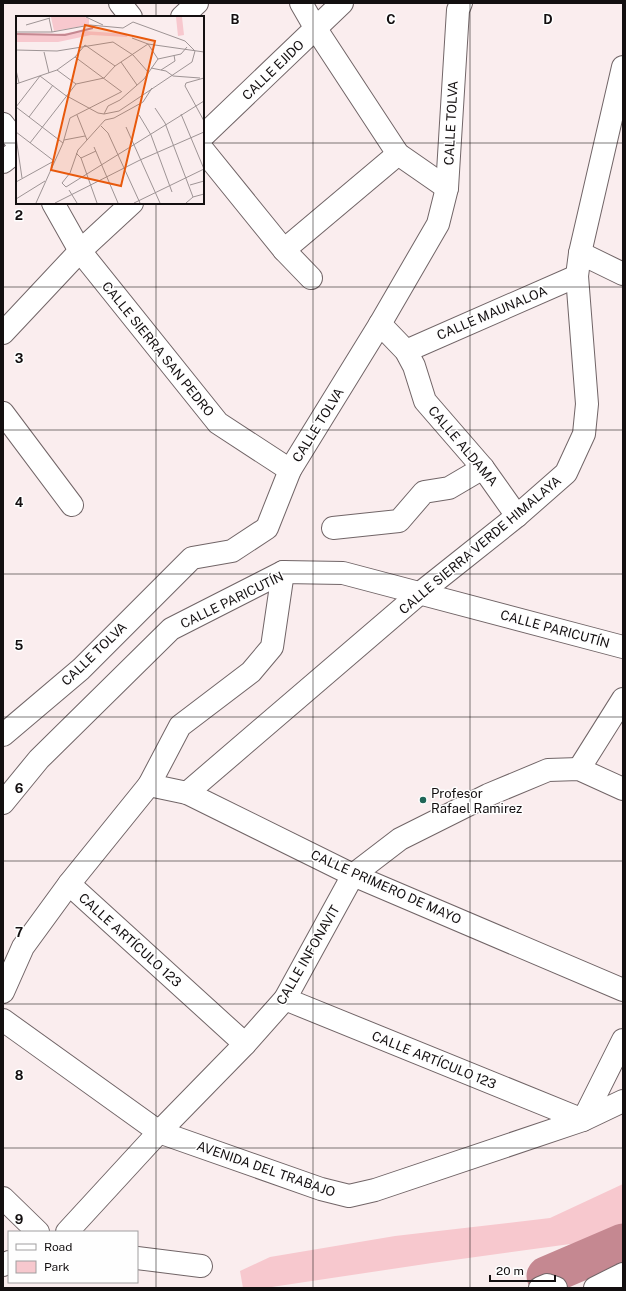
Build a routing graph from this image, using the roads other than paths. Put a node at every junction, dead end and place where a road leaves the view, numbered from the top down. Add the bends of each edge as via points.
1 (120, 3) edge
2 (197, 3) edge
3 (302, 3) edge
4 (342, 3) edge
5 (461, 3) edge
6 (130, 16) edge
7 (183, 16) edge
8 (316, 29) junction
9 (622, 78) edge
10 (3, 124) edge
11 (204, 135) edge
12 (16, 141) edge
13 (204, 151) edge
14 (16, 152) edge
15 (398, 154) junction
16 (3, 162) edge
17 (447, 188) junction
18 (54, 204) edge
19 (131, 204) edge
20 (284, 250) junction
21 (80, 251) junction
22 (580, 253) junction
23 (623, 274) edge
24 (577, 276) junction
25 (311, 278) dead end
26 (380, 324) junction
27 (3, 333) edge
28 (406, 351) junction
29 (3, 413) edge
30 (483, 468) junction
31 (290, 470) junction
32 (72, 505) dead end
33 (517, 516) junction
34 (333, 528) dead end
35 (283, 572) junction
36 (419, 594) junction
37 (623, 647) edge
38 (623, 699) edge
39 (3, 735) edge
40 (579, 769) junction
41 (149, 785) junction
42 (623, 789) edge
43 (187, 793) junction
44 (3, 803) edge
45 (353, 875) junction
46 (69, 884) junction
47 (623, 990) edge
48 (3, 992) edge
49 (285, 999) junction
50 (3, 1020) edge
51 (623, 1040) edge
52 (245, 1044) junction
53 (623, 1101) edge
54 (583, 1120) junction
55 (158, 1132) junction
56 (3, 1198) edge
57 (37, 1231) edge
58 (68, 1231) edge
59 (138, 1258) edge
60 (201, 1266) dead end
61 (623, 1274) edge
62 (540, 1288) edge
63 (556, 1288) edge
64 (595, 1288) edge

1 - 6 street
2 - 7 street
3 - 8 street
4 - 8 street, CALLE EJIDO
5 - 17 street, CALLE TOLVA via 458,10
8 - 11 street, CALLE EJIDO
8 - 15 street
9 - 22 street, CALLE SIERRA VERDE HIMALAYA
10 - 12 street
13 - 20 street
14 - 16 street
15 - 17 street
15 - 20 street
17 - 26 street, CALLE TOLVA via 438,224
18 - 21 street, CALLE SIERRA SAN PEDRO
19 - 21 street
20 - 25 street
21 - 27 street
21 - 31 street, CALLE SIERRA SAN PEDRO via 218,423
22 - 23 street
22 - 24 street, CALLE SIERRA VERDE HIMALAYA
24 - 28 street, CALLE MAUNALOA
24 - 33 street, CALLE SIERRA VERDE HIMALAYA via 586,404 584,434 566,474
26 - 28 street, CALLE ALDAMA
26 - 31 street, CALLE TOLVA
28 - 30 street, CALLE ALDAMA via 414,366 425,401
29 - 32 street
30 - 33 street, CALLE ALDAMA
30 - 34 street via 449,488 424,492 399,521
31 - 39 street, CALLE TOLVA via 266,528 232,551 192,558 80,669
33 - 36 street, CALLE SIERRA VERDE HIMALAYA
35 - 36 street, CALLE PARICUTÍN via 343,573
35 - 41 street via 272,647 251,672 180,726
35 - 44 street, CALLE PARICUTÍN via 171,629 39,759
36 - 37 street, CALLE PARICUTÍN
36 - 43 street, CALLE SIERRA VERDE HIMALAYA
38 - 40 street
40 - 42 street
40 - 45 street, CALLE INFONAVIT via 548,770 488,795 400,839
41 - 43 street, CALLE PRIMERO DE MAYO
41 - 46 street
43 - 45 street, CALLE PRIMERO DE MAYO
45 - 47 street, CALLE PRIMERO DE MAYO
45 - 49 street, CALLE INFONAVIT
46 - 48 street via 23,947
46 - 52 street, CALLE ARTÍCULO 123
49 - 52 street, CALLE INFONAVIT
49 - 54 street, CALLE ARTÍCULO 123
50 - 55 street, AVENIDA DEL TRABAJO
51 - 54 street
52 - 55 street, CALLE INFONAVIT
53 - 54 street, AVENIDA DEL TRABAJO
54 - 55 street, AVENIDA DEL TRABAJO via 375,1190 349,1196 321,1189
55 - 58 street, CALLE INFONAVIT
56 - 57 street
59 - 60 street
61 - 64 street
62 - 63 street

